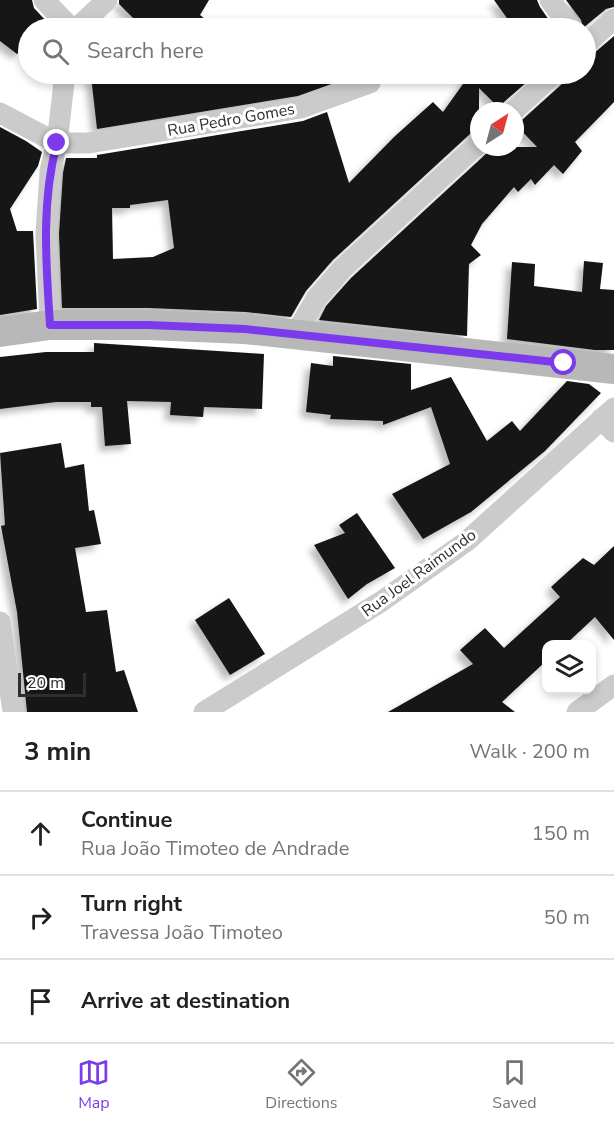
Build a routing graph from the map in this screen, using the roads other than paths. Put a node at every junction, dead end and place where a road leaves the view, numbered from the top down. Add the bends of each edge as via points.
1 (44, 0) edge
2 (107, 0) edge
3 (550, 0) edge
4 (61, 18) edge
5 (88, 18) edge
6 (564, 18) edge
7 (614, 19) edge
8 (596, 35) edge
9 (64, 84) edge
10 (367, 84) edge
11 (543, 84) edge
12 (523, 102) edge
13 (0, 113) edge
14 (57, 143) junction
15 (470, 151) edge
16 (50, 325) junction
17 (0, 332) edge
18 (296, 333) junction
19 (614, 369) edge
20 (610, 420) edge
21 (0, 622) edge
22 (614, 686) edge
23 (584, 710) edge
24 (13, 712) edge
25 (204, 712) edge

1 - 4 street
2 - 5 street
3 - 6 street
7 - 8 street
9 - 14 street
10 - 14 street, Rua Pedro Gomes via 301,108 89,144
11 - 12 street
13 - 14 street
14 - 16 street via 50,171 46,234
15 - 18 street via 342,269 316,299
16 - 17 main road
16 - 18 main road via 148,325
18 - 19 main road
20 - 25 street, Rua Joel Raimundo via 467,541 382,601
21 - 24 street
22 - 23 street

